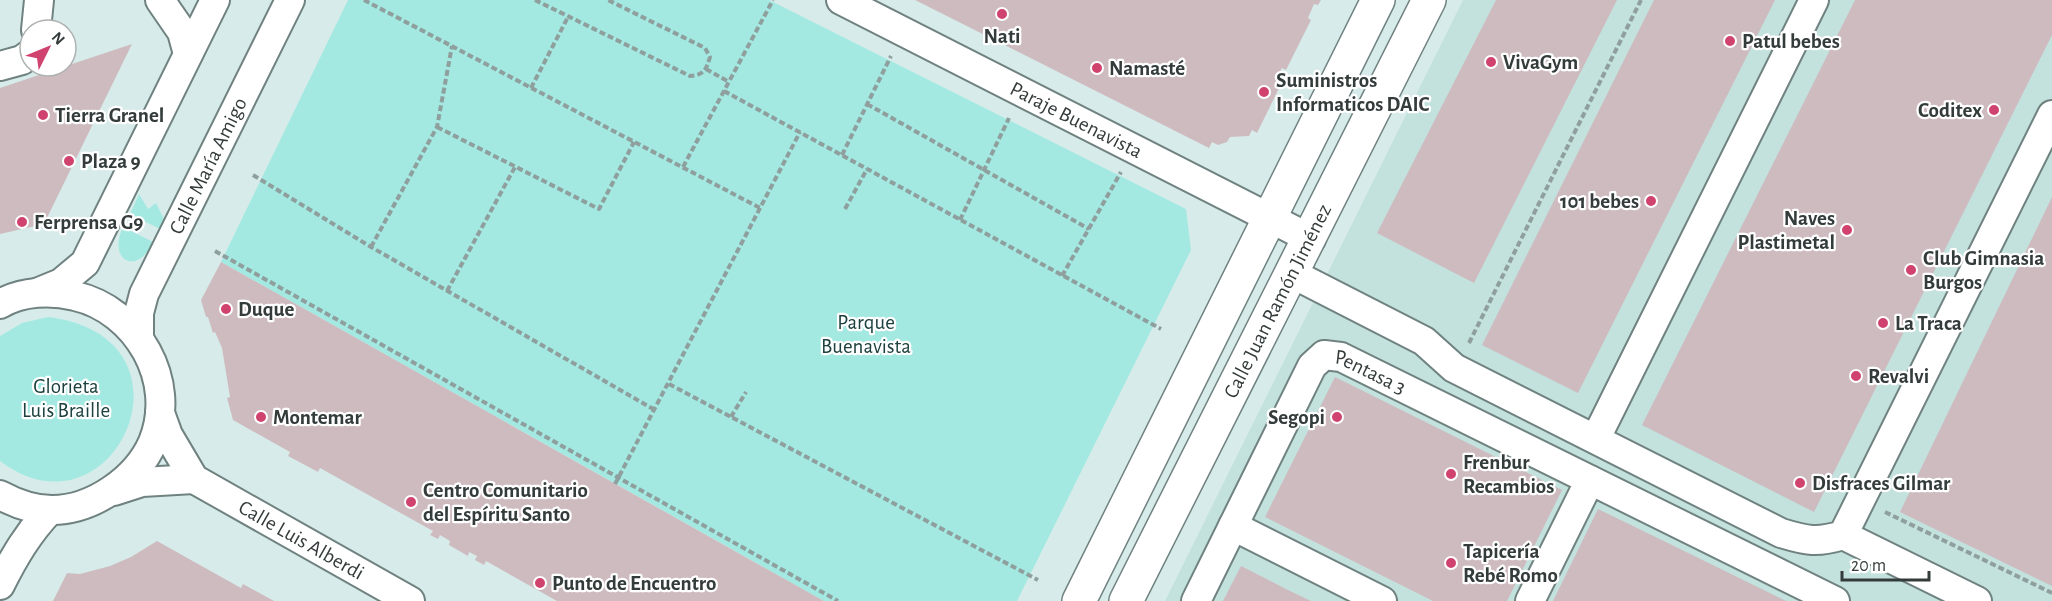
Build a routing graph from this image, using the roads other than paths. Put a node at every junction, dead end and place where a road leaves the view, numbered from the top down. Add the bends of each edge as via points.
1 (39, 0) edge
2 (160, 0) edge
3 (166, 0) edge
4 (186, 0) edge
5 (214, 0) edge
6 (290, 0) edge
7 (841, 0) edge
8 (1378, 0) edge
9 (1429, 0) edge
10 (1814, 0) edge
11 (37, 18) edge
12 (188, 54) junction
13 (18, 61) edge
14 (0, 66) edge
15 (2052, 115) edge
16 (1270, 218) junction
17 (1311, 239) junction
18 (1293, 274) junction
19 (39, 292) junction
20 (0, 304) edge
21 (139, 336) junction
22 (160, 413) junction
23 (1596, 438) junction
24 (194, 478) junction
25 (1590, 480) junction
26 (108, 493) junction
27 (0, 495) edge
28 (50, 510) junction
29 (1233, 526) junction
30 (1851, 539) junction
31 (0, 585) edge
32 (410, 601) edge
33 (1079, 601) edge
34 (1126, 601) edge
35 (1196, 601) edge
36 (1382, 601) edge
37 (1530, 601) edge
38 (1835, 601) edge
39 (1977, 601) edge

1 - 11 street
2 - 12 street via 182,32
3 - 4 street
5 - 12 street
6 - 21 street, Calle María Amigo via 144,294
7 - 16 street, Paraje Buenavista
8 - 16 main road
9 - 17 main road, Calle Juan Ramón Jiménez
10 - 23 street
12 - 19 street via 84,262 61,283
13 - 14 street
15 - 30 street
16 - 17 street, Paraje Buenavista
16 - 33 main road
17 - 18 main road, Calle Juan Ramón Jiménez
18 - 23 street via 1425,341 1454,368
18 - 34 main road, Calle Juan Ramón Jiménez
19 - 20 street
19 - 21 street via 85,298 124,320
21 - 22 street via 154,371
22 - 24 street, Calle Luis Alberdi via 168,435
22 - 26 street via 145,459
23 - 30 street via 1781,533 1821,542
24 - 26 street via 142,482
24 - 32 street, Calle Luis Alberdi
25 - 29 street, Pentasa 3 via 1341,357 1324,355 1312,366
25 - 37 street
25 - 38 street, Pentasa 3
26 - 28 street via 68,509
27 - 28 street
28 - 31 street via 26,538
29 - 35 street, Pentasa 3
29 - 36 street
30 - 39 street

